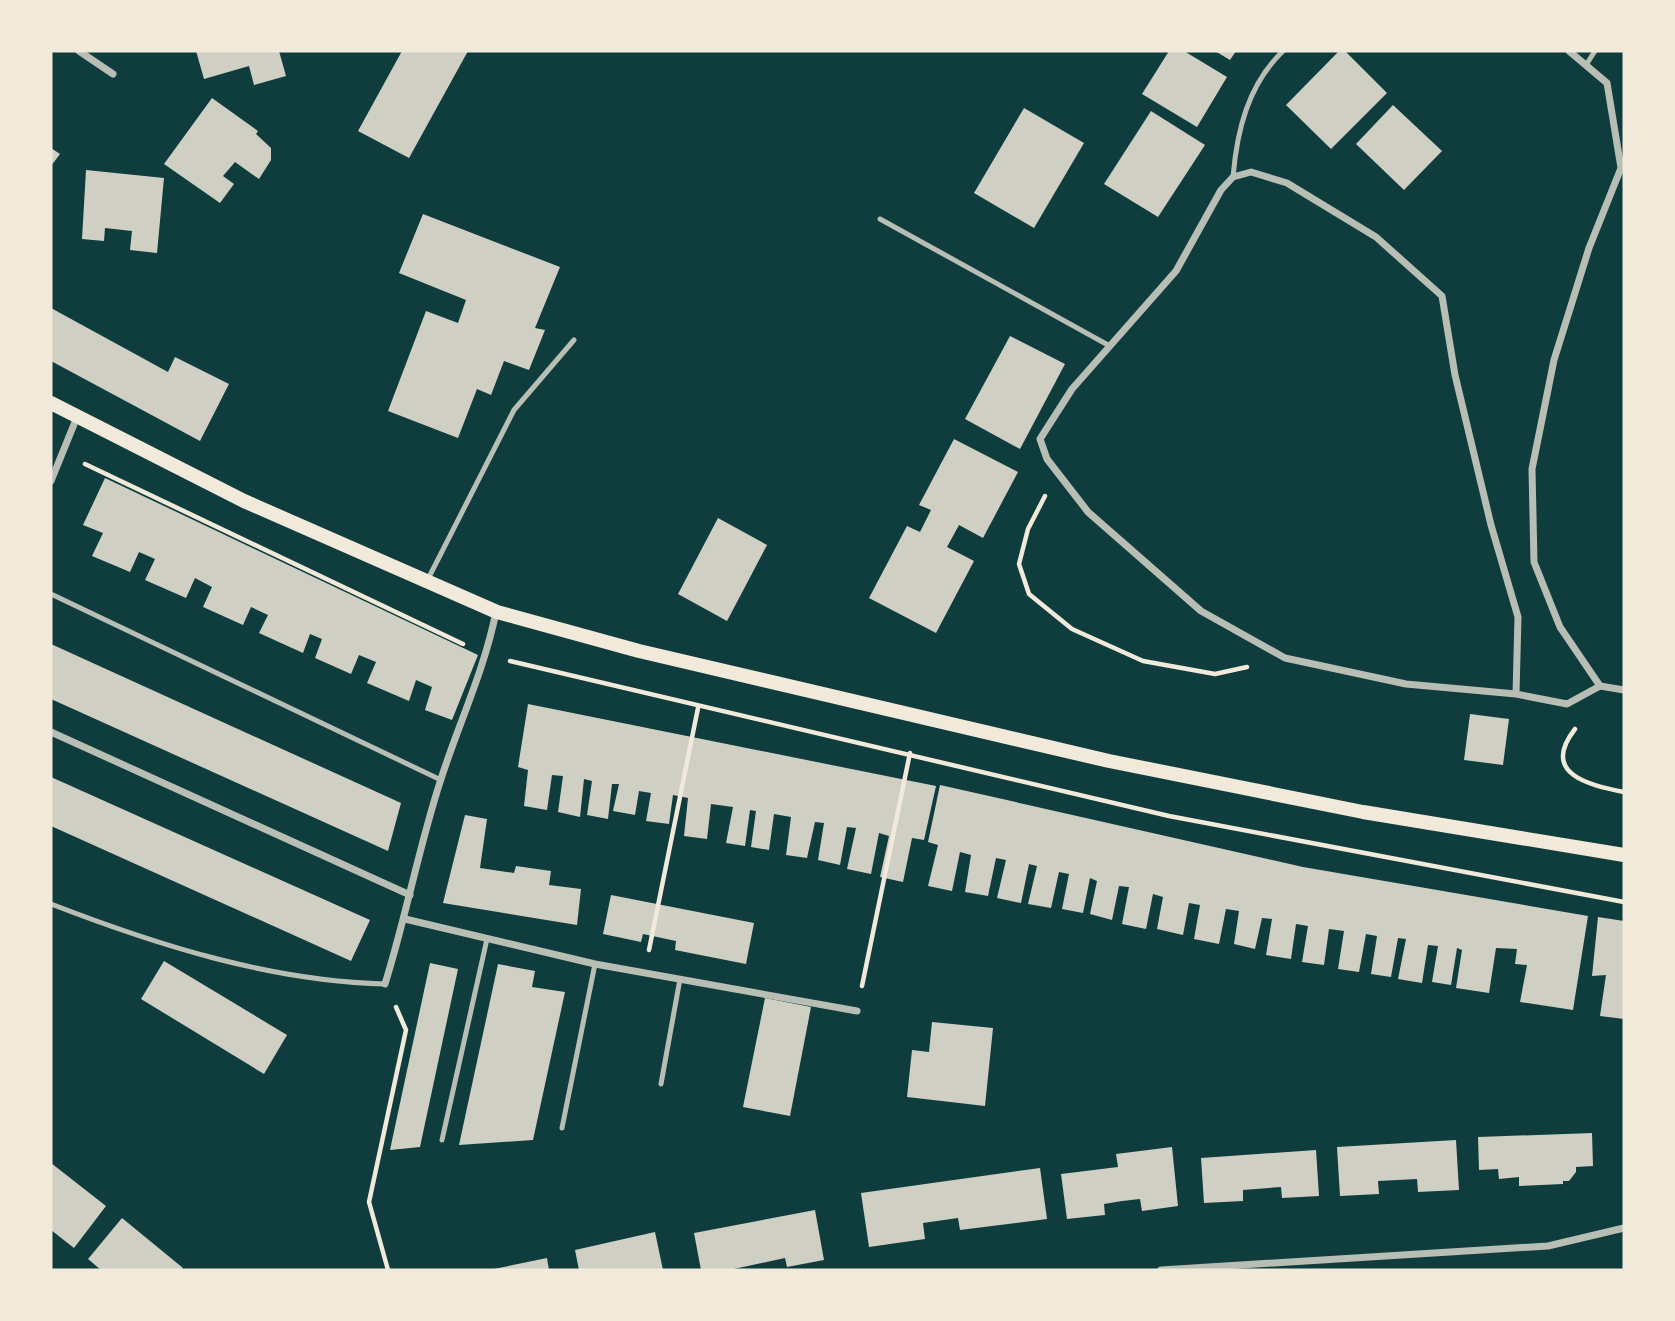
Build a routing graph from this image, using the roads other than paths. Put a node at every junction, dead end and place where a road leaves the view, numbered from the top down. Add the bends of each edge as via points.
1 (79, 51) edge
2 (1283, 51) edge
3 (1569, 51) edge
4 (1595, 51) edge
5 (1586, 65) junction
6 (113, 74) dead end
7 (1233, 177) junction
8 (880, 219) dead end
9 (575, 340) dead end
10 (1108, 345) junction
11 (51, 403) edge
12 (78, 416) junction
13 (51, 481) edge
14 (426, 583) junction
15 (51, 594) edge
16 (496, 612) junction
17 (1600, 685) junction
18 (1624, 690) edge
19 (1516, 694) junction
20 (51, 732) edge
21 (441, 780) junction
22 (1624, 855) edge
23 (410, 895) junction
24 (51, 904) edge
25 (405, 919) junction
26 (487, 939) junction
27 (595, 964) junction
28 (680, 979) junction
29 (384, 984) joint
30 (857, 1011) road end
31 (661, 1084) dead end
32 (562, 1128) dead end
33 (442, 1140) dead end
34 (1624, 1228) edge
35 (1161, 1270) edge

1 - 6 street
2 - 7 lane via 1247,103 1236,138
3 - 5 street
4 - 5 lane
5 - 17 street via 1607,83 1621,168 1589,248 1554,360 1532,469 1534,562 1560,627
7 - 10 street via 1221,190 1176,271
7 - 19 street via 1251,172 1287,183 1376,237 1442,296 1455,374 1518,617
8 - 10 lane
9 - 14 lane via 514,410
10 - 19 street via 1040,439 1047,459 1088,512 1201,611 1285,658 1406,684
11 - 12 main road
12 - 13 street
12 - 14 main road via 244,500
14 - 16 main road
15 - 21 lane
16 - 21 street via 488,655
16 - 22 main road via 639,651 1109,761 1363,812
17 - 18 street
17 - 19 street via 1567,704
20 - 23 street
21 - 23 street
23 - 25 street
24 - 29 lane via 137,937 278,973
25 - 26 street
25 - 29 street
26 - 27 street
26 - 33 lane
27 - 28 street
27 - 32 lane
28 - 30 street
28 - 31 lane
34 - 35 street via 1548,1246

